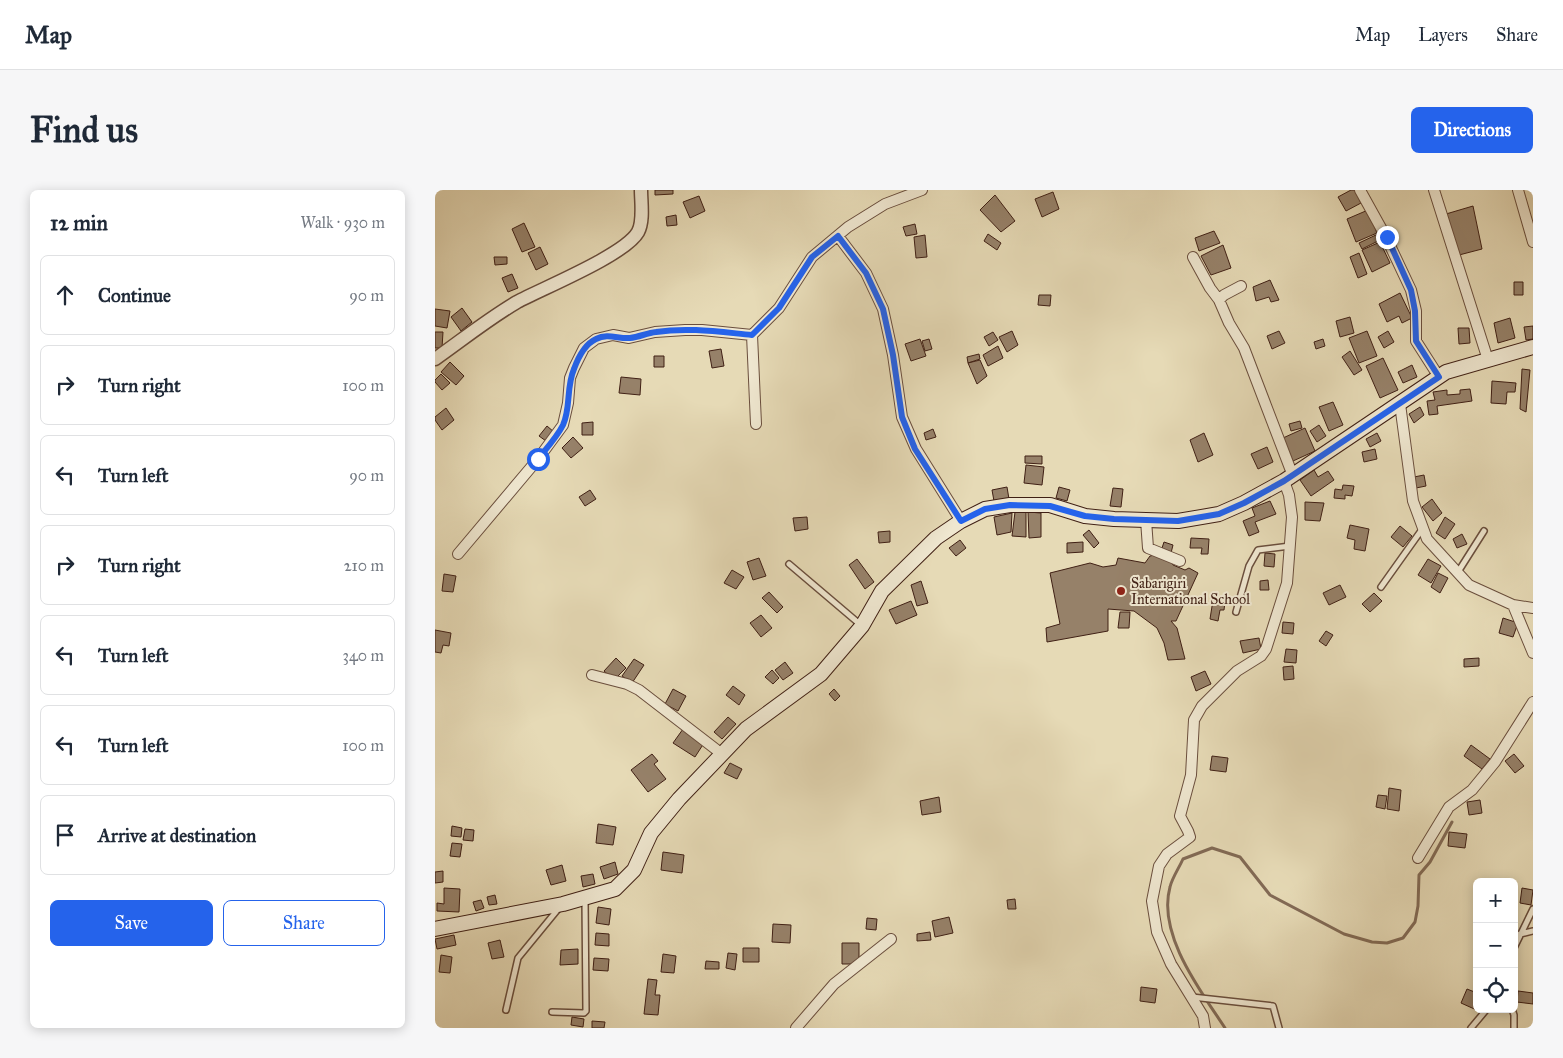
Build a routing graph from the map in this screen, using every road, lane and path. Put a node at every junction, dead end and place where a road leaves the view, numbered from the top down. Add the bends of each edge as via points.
1 (641, 190) edge
2 (923, 190) edge
3 (1360, 190) edge
4 (1434, 190) edge
5 (1518, 190) edge
6 (838, 236) junction
7 (1533, 242) edge
8 (1193, 257) dead end
9 (1241, 286) dead end
10 (1219, 300) junction
11 (752, 335) junction
12 (1533, 347) edge
13 (435, 359) edge
14 (1488, 360) junction
15 (1439, 377) junction
16 (1400, 404) junction
17 (756, 424) dead end
18 (1289, 478) junction
19 (1146, 520) junction
20 (961, 521) junction
21 (1423, 528) junction
22 (1484, 531) dead end
23 (1290, 546) junction
24 (458, 554) dead end
25 (1180, 561) dead end
26 (789, 564) dead end
27 (1457, 573) junction
28 (1381, 587) dead end
29 (1513, 605) junction
30 (1533, 608) edge
31 (1236, 612) dead end
32 (863, 626) junction
33 (1533, 653) edge
34 (592, 675) dead end
35 (1533, 702) edge
36 (722, 754) junction
37 (1418, 858) dead end
38 (585, 897) junction
39 (563, 904) junction
40 (1533, 909) edge
41 (435, 929) edge
42 (1533, 931) edge
43 (1519, 934) joint
44 (891, 938) dead end
45 (1191, 997) junction
46 (506, 1010) dead end
47 (552, 1012) dead end
48 (1484, 1013) edge
49 (1513, 1013) edge
50 (796, 1028) edge
51 (1205, 1028) edge
52 (1279, 1028) edge
53 (1471, 1028) edge
54 (1514, 1028) edge

1 - 13 street via 638,231 625,245 516,303
2 - 6 street via 885,204
3 - 15 street via 1387,237 1411,290 1416,341
4 - 14 street
5 - 7 street
6 - 11 street via 812,257 779,308
6 - 20 street via 866,273 883,309 902,417 915,449
8 - 10 street
9 - 10 street
10 - 18 street via 1244,348
11 - 17 street
11 - 24 street via 685,330 596,339 584,348 570,378 569,403 563,425
12 - 14 main road
14 - 15 main road
15 - 16 main road
16 - 18 main road
16 - 21 street via 1413,500
18 - 19 main road via 1219,514 1178,521
18 - 23 street
19 - 20 main road via 1085,516 1050,506 1010,505 985,509
19 - 25 street via 1148,548
20 - 32 main road via 936,538 882,591
21 - 27 street via 1427,539
21 - 28 lane
22 - 27 lane
23 - 31 lane via 1258,550 1249,566
23 - 45 street via 1287,583 1266,649 1261,656 1237,671 1194,720 1191,775 1180,816 1190,837 1167,854 1159,866 1152,901 1157,932
26 - 32 lane
27 - 29 street via 1469,585
29 - 30 street
29 - 33 street
32 - 36 main road via 821,674 745,729
34 - 36 street via 639,690
35 - 37 street via 1495,762 1472,790 1449,808
36 - 38 main road via 651,833 633,870 615,889
38 - 39 main road
38 - 47 lane via 587,1011
39 - 41 main road
39 - 46 lane via 518,958
40 - 43 lane
42 - 43 lane
44 - 50 street via 834,984
45 - 51 street via 1203,1016
45 - 52 lane via 1273,1006
48 - 53 lane
49 - 54 lane

